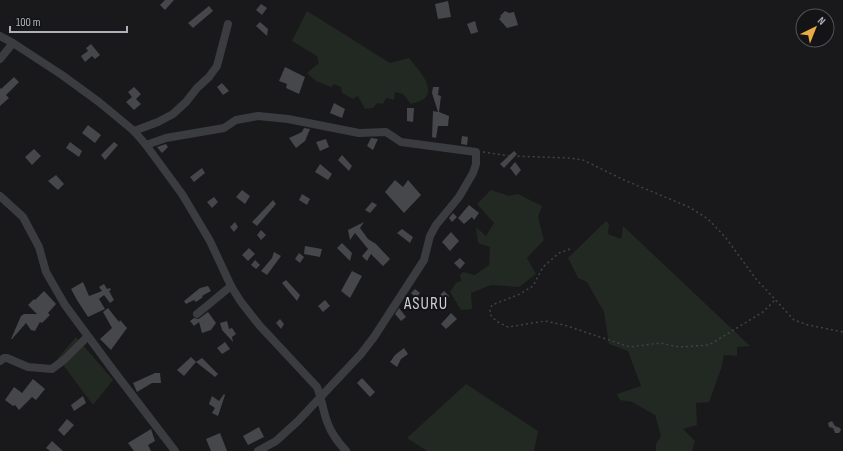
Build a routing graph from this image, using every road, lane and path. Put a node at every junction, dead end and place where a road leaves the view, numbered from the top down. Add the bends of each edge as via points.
1 (228, 24) dead end
2 (0, 36) edge
3 (13, 43) junction
4 (0, 59) edge
5 (134, 131) junction
6 (146, 145) junction
7 (476, 152) junction
8 (0, 196) edge
9 (570, 249) dead end
10 (231, 286) junction
11 (776, 299) junction
12 (196, 314) dead end
13 (843, 332) edge
14 (88, 336) junction
15 (0, 361) edge
16 (321, 397) junction
17 (175, 451) edge
18 (258, 451) edge
19 (346, 451) edge

1 - 5 street via 217,66 209,77 173,114
2 - 3 street
3 - 4 street
3 - 5 street via 62,75
5 - 6 street
6 - 7 street via 166,138 224,128 236,120 258,116 288,119 359,133 386,132 401,142
6 - 10 street via 182,194 210,241
7 - 11 path via 583,160 689,207 708,220 726,238 752,274
7 - 16 street via 473,173 459,197 433,230 424,260 362,354
8 - 14 street via 23,217 39,247 50,282
9 - 11 path via 559,253 543,267 533,286 492,305 490,314 496,321 508,327 545,321 630,347 660,343 679,347 709,345 763,312
10 - 12 street
10 - 16 street via 260,326 317,387
11 - 13 path via 794,320 800,323
14 - 15 street via 52,370 28,367 7,358
14 - 17 street
16 - 18 street via 276,441
16 - 19 street via 328,425

